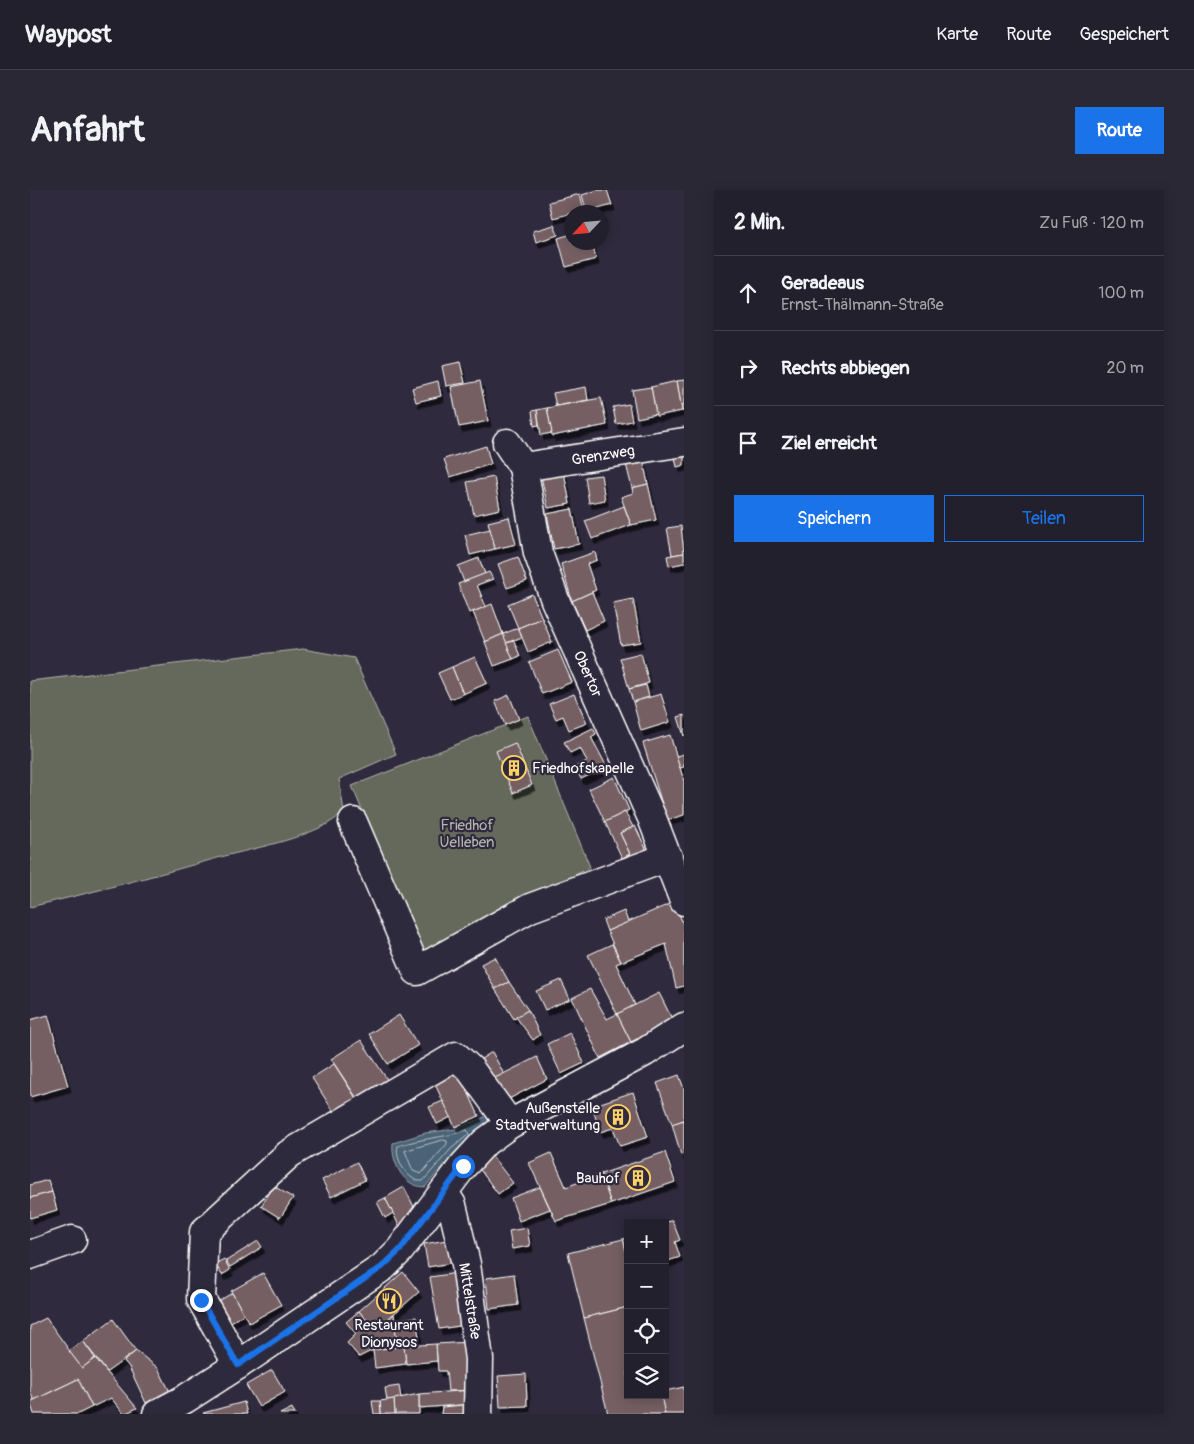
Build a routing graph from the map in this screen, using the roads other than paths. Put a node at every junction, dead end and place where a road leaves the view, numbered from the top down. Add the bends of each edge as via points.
1 (684, 442) edge
2 (507, 443) dead end
3 (523, 468) junction
4 (353, 822) dead end
5 (668, 857) junction
6 (684, 901) edge
7 (684, 1027) edge
8 (510, 1124) junction
9 (444, 1192) junction
10 (72, 1240) dead end
11 (30, 1255) edge
12 (238, 1365) junction
13 (188, 1407) edge
14 (157, 1414) edge
15 (478, 1414) edge

1 - 3 street, Grenzweg
2 - 3 street, Obertor
3 - 5 street, Obertor via 538,554 555,600
4 - 5 street via 416,970 530,908
5 - 6 street, Obertor
7 - 8 street via 645,1052
8 - 9 street via 485,1142
8 - 12 street via 470,1069 456,1056 288,1154 204,1232 201,1300
9 - 12 street via 400,1250 304,1334
9 - 15 street, Mittelstraße via 452,1205 466,1264 479,1359
10 - 11 street
12 - 13 street
13 - 14 street

